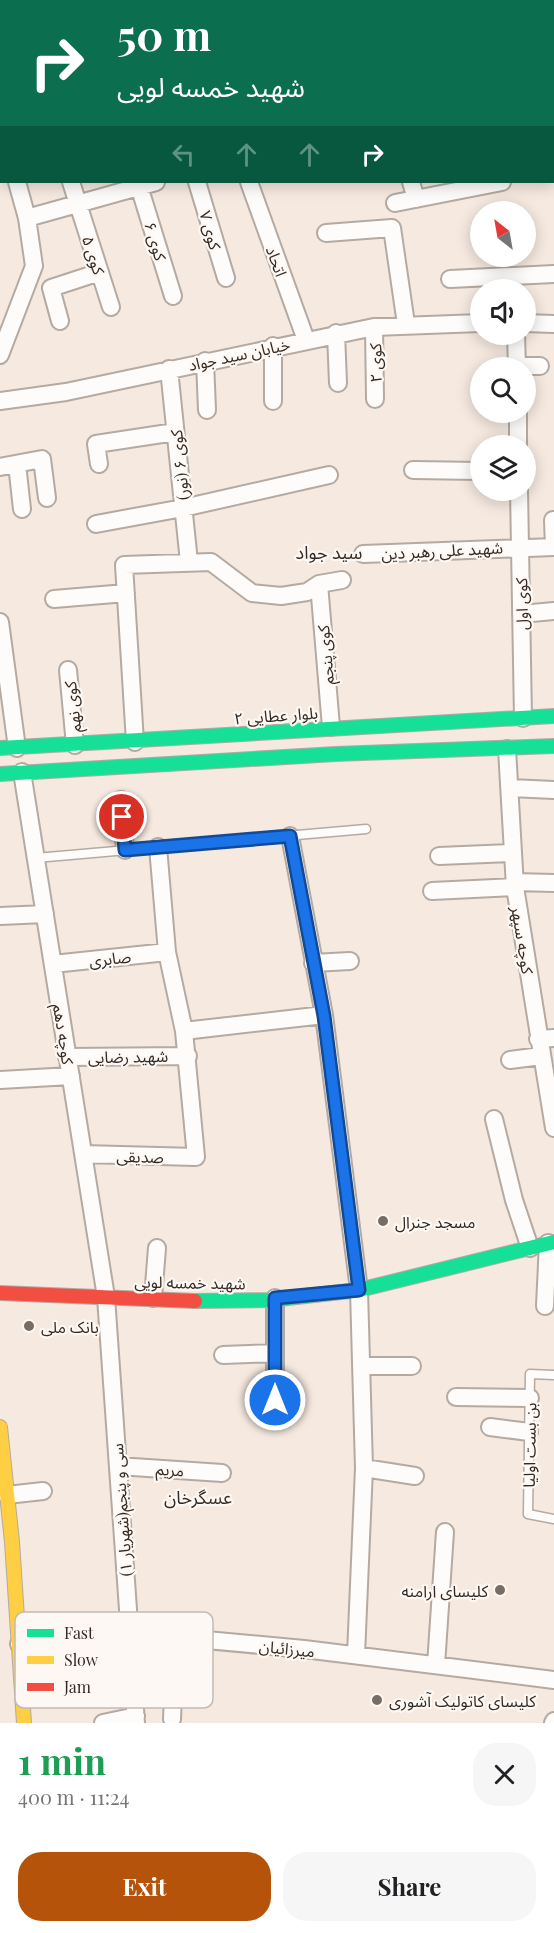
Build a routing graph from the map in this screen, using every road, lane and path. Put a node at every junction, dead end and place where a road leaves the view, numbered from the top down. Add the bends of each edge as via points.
1 (17, 183) edge
2 (71, 183) edge
3 (149, 183) edge
4 (197, 183) edge
5 (249, 183) edge
6 (411, 183) edge
7 (497, 183) edge
8 (129, 186) edge
9 (416, 199) junction
10 (396, 203) dead end
11 (78, 204) junction
12 (27, 218) junction
13 (326, 233) dead end
14 (100, 272) junction
15 (554, 274) edge
16 (226, 278) dead end
17 (450, 279) dead end
18 (173, 296) dead end
19 (111, 307) dead end
20 (60, 321) dead end
21 (470, 323) edge
22 (536, 323) edge
23 (406, 324) junction
24 (554, 324) edge
25 (374, 327) junction
26 (336, 333) junction
27 (306, 340) junction
28 (2, 345) edge
29 (273, 346) junction
30 (205, 361) junction
31 (536, 366) edge
32 (540, 366) dead end
33 (169, 369) junction
34 (338, 383) dead end
35 (375, 399) dead end
36 (0, 401) edge
37 (273, 401) dead end
38 (207, 410) dead end
39 (175, 432) junction
40 (99, 464) dead end
41 (8, 465) edge
42 (413, 470) dead end
43 (470, 471) edge
44 (330, 475) dead end
45 (47, 498) dead end
46 (519, 501) edge
47 (183, 508) junction
48 (22, 509) dead end
49 (553, 520) edge
50 (96, 524) dead end
51 (520, 546) junction
52 (363, 554) dead end
53 (189, 562) junction
54 (342, 580) dead end
55 (319, 584) junction
56 (126, 593) junction
57 (54, 599) dead end
58 (554, 611) edge
59 (521, 614) junction
60 (0, 622) edge
61 (68, 670) dead end
62 (4, 680) edge
63 (554, 716) edge
64 (523, 718) junction
65 (331, 727) junction
66 (135, 742) junction
67 (75, 745) junction
68 (554, 746) edge
69 (0, 748) edge
70 (17, 748) junction
71 (507, 749) junction
72 (336, 754) junction
73 (22, 772) junction
74 (0, 774) edge
75 (510, 788) junction
76 (554, 790) edge
77 (121, 800) dead end
78 (366, 829) dead end
79 (290, 836) junction
80 (158, 847) junction
81 (125, 850) junction
82 (512, 853) junction
83 (439, 856) dead end
84 (36, 858) junction
85 (554, 883) edge
86 (515, 885) junction
87 (432, 891) dead end
88 (45, 914) junction
89 (0, 916) edge
90 (167, 952) junction
91 (350, 961) dead end
92 (313, 963) junction
93 (53, 964) junction
94 (324, 1016) junction
95 (184, 1031) junction
96 (546, 1038) edge
97 (188, 1056) junction
98 (541, 1056) junction
99 (68, 1057) junction
100 (510, 1060) dead end
101 (70, 1076) junction
102 (0, 1080) edge
103 (551, 1105) edge
104 (494, 1119) dead end
105 (554, 1128) edge
106 (83, 1154) junction
107 (551, 1243) edge
108 (157, 1248) dead end
109 (530, 1248) junction
110 (359, 1290) junction
111 (0, 1293) edge
112 (106, 1297) junction
113 (153, 1298) junction
114 (275, 1298) junction
115 (545, 1306) dead end
116 (275, 1353) junction
117 (223, 1355) dead end
118 (361, 1366) junction
119 (412, 1366) dead end
120 (554, 1375) edge
121 (456, 1397) dead end
122 (530, 1398) junction
123 (275, 1400) dead end
124 (0, 1427) edge
125 (490, 1427) dead end
126 (529, 1432) junction
127 (118, 1466) junction
128 (364, 1468) junction
129 (222, 1473) dead end
130 (415, 1476) dead end
131 (43, 1491) dead end
132 (8, 1495) junction
133 (554, 1519) edge
134 (445, 1532) dead end
135 (6, 1543) edge
136 (128, 1612) edge
137 (15, 1613) edge
138 (213, 1641) edge
139 (356, 1655) junction
140 (436, 1665) junction
141 (554, 1680) edge
142 (23, 1708) edge
143 (172, 1708) edge
144 (172, 1719) dead end
145 (136, 1720) edge
146 (24, 1723) edge
147 (103, 1723) edge

1 - 12 street
2 - 11 street, کوی ۵
3 - 8 street
4 - 16 street, کوی ۷
5 - 27 street, اتحاد
6 - 9 street
7 - 9 street
8 - 11 street
8 - 18 street, کوی ۶
9 - 10 street
11 - 12 street
11 - 14 street, کوی ۵
12 - 28 street via 34,266
13 - 23 street via 392,228
14 - 19 street, کوی ۵
14 - 20 street via 51,288
15 - 17 street
21 - 23 street, خیابان سید جواد
22 - 24 street
23 - 25 street, خیابان سید جواد
25 - 26 street, خیابان سید جواد
25 - 35 street, کوی ۲
26 - 27 street, خیابان سید جواد
26 - 34 street
27 - 29 street, خیابان سید جواد
29 - 30 street, خیابان سید جواد
29 - 37 street
30 - 33 street, خیابان سید جواد
30 - 38 street
31 - 32 street
33 - 36 street, خیابان سید جواد via 66,392
33 - 39 street, کوی ۶ (نور)
39 - 40 street via 96,444
39 - 47 street, کوی ۶ (نور)
41 - 45 street via 42,459
41 - 48 street
42 - 43 street
44 - 47 street
46 - 51 street, کوی اول
47 - 50 street
47 - 53 street, کوی ۶ (نور)
49 - 51 street, شهید علی رهبر دین via 554,547
51 - 52 street, شهید علی رهبر دین
51 - 59 street, کوی اول
53 - 55 street via 211,562 252,593 281,596 307,592
53 - 56 street via 124,565
54 - 55 street
55 - 65 street, کوی پنجم
56 - 57 street
56 - 66 street
58 - 59 street
59 - 64 street, کوی اول
60 - 62 street
61 - 67 street, کوی نهم
62 - 70 street
63 - 64 street, بلوار عطایی ۲
64 - 65 street, بلوار عطایی ۲
65 - 66 street, بلوار عطایی ۲
65 - 72 street
66 - 67 street, بلوار عطایی ۲
67 - 70 street, بلوار عطایی ۲
68 - 71 street
69 - 70 street, بلوار عطایی ۲
71 - 72 street
71 - 75 street, کوچه سپهر
72 - 73 street
73 - 74 street
73 - 84 street, کوچه دهم
75 - 76 street
75 - 82 street, کوچه سپهر
77 - 81 street
78 - 79 lane
79 - 80 lane
79 - 92 street
80 - 81 lane
80 - 90 street
81 - 84 lane
82 - 83 street
82 - 86 street, کوچه سپهر
84 - 88 street, کوچه دهم
85 - 86 street
86 - 87 street
86 - 96 street, کوچه سپهر
88 - 89 street
88 - 93 street, کوچه دهم
90 - 93 street, صابری
90 - 95 street
91 - 92 street
92 - 94 street
93 - 99 street, کوچه دهم
94 - 95 street
94 - 110 street
95 - 97 street
96 - 98 street, کوچه سپهر
97 - 99 street, شهید رضایی
97 - 106 street, صدیقی via 196,1157
98 - 100 street
98 - 103 street, کوچه سپهر
99 - 101 street, کوچه دهم
101 - 102 street
101 - 106 street, کوچه دهم
103 - 105 street, کوچه سپهر
104 - 109 street
106 - 112 street, کوچه دهم
107 - 109 street, شهید خمسه لویی
107 - 115 street
108 - 113 street
109 - 110 street, شهید خمسه لویی
110 - 114 street, شهید خمسه لویی
110 - 118 street
111 - 112 street, شهید خمسه لویی
112 - 113 street, شهید خمسه لویی
112 - 127 street, سی و پنجم(شهریار ۱)
113 - 114 street, شهید خمسه لویی
114 - 116 street
116 - 117 street
116 - 123 street
118 - 119 street
118 - 128 street
120 - 122 lane, بن بست اولیا via 530,1374
121 - 122 street
122 - 126 lane, بن بست اولیا
124 - 132 street
125 - 126 street
126 - 133 lane, بن بست اولیا via 528,1514
127 - 129 street, مریم
127 - 136 street, سی و پنجم(شهریار ۱)
128 - 130 street
128 - 139 street
131 - 132 street
132 - 135 street
134 - 140 street
135 - 137 street
138 - 139 street, میرزائیان
139 - 140 street, میرزائیان
140 - 141 street, میرزائیان
142 - 146 street
143 - 144 street
145 - 147 street

